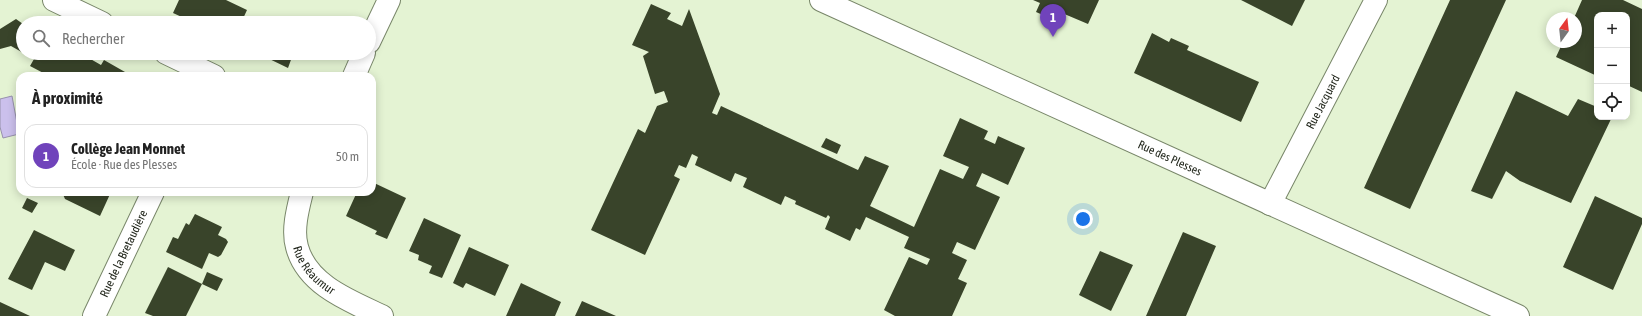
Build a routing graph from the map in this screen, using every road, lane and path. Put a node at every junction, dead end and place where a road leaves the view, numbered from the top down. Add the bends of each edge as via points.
1 (54, 0) edge
2 (389, 0) edge
3 (822, 0) edge
4 (1376, 0) edge
5 (87, 16) edge
6 (376, 27) edge
7 (180, 60) edge
8 (361, 60) edge
9 (204, 72) edge
10 (356, 72) edge
11 (151, 196) edge
12 (301, 196) edge
13 (1270, 204) junction
14 (94, 316) edge
15 (382, 316) edge
16 (1518, 316) edge

1 - 5 street
2 - 6 street
3 - 13 street, Rue des Plesses
4 - 13 street, Rue Jacquard
7 - 9 street
8 - 10 street
11 - 14 street, Rue de la Bretaudière
12 - 15 street, Rue Réaumur via 296,228 297,247 305,263 314,276 329,289
13 - 16 street, Rue des Plesses

